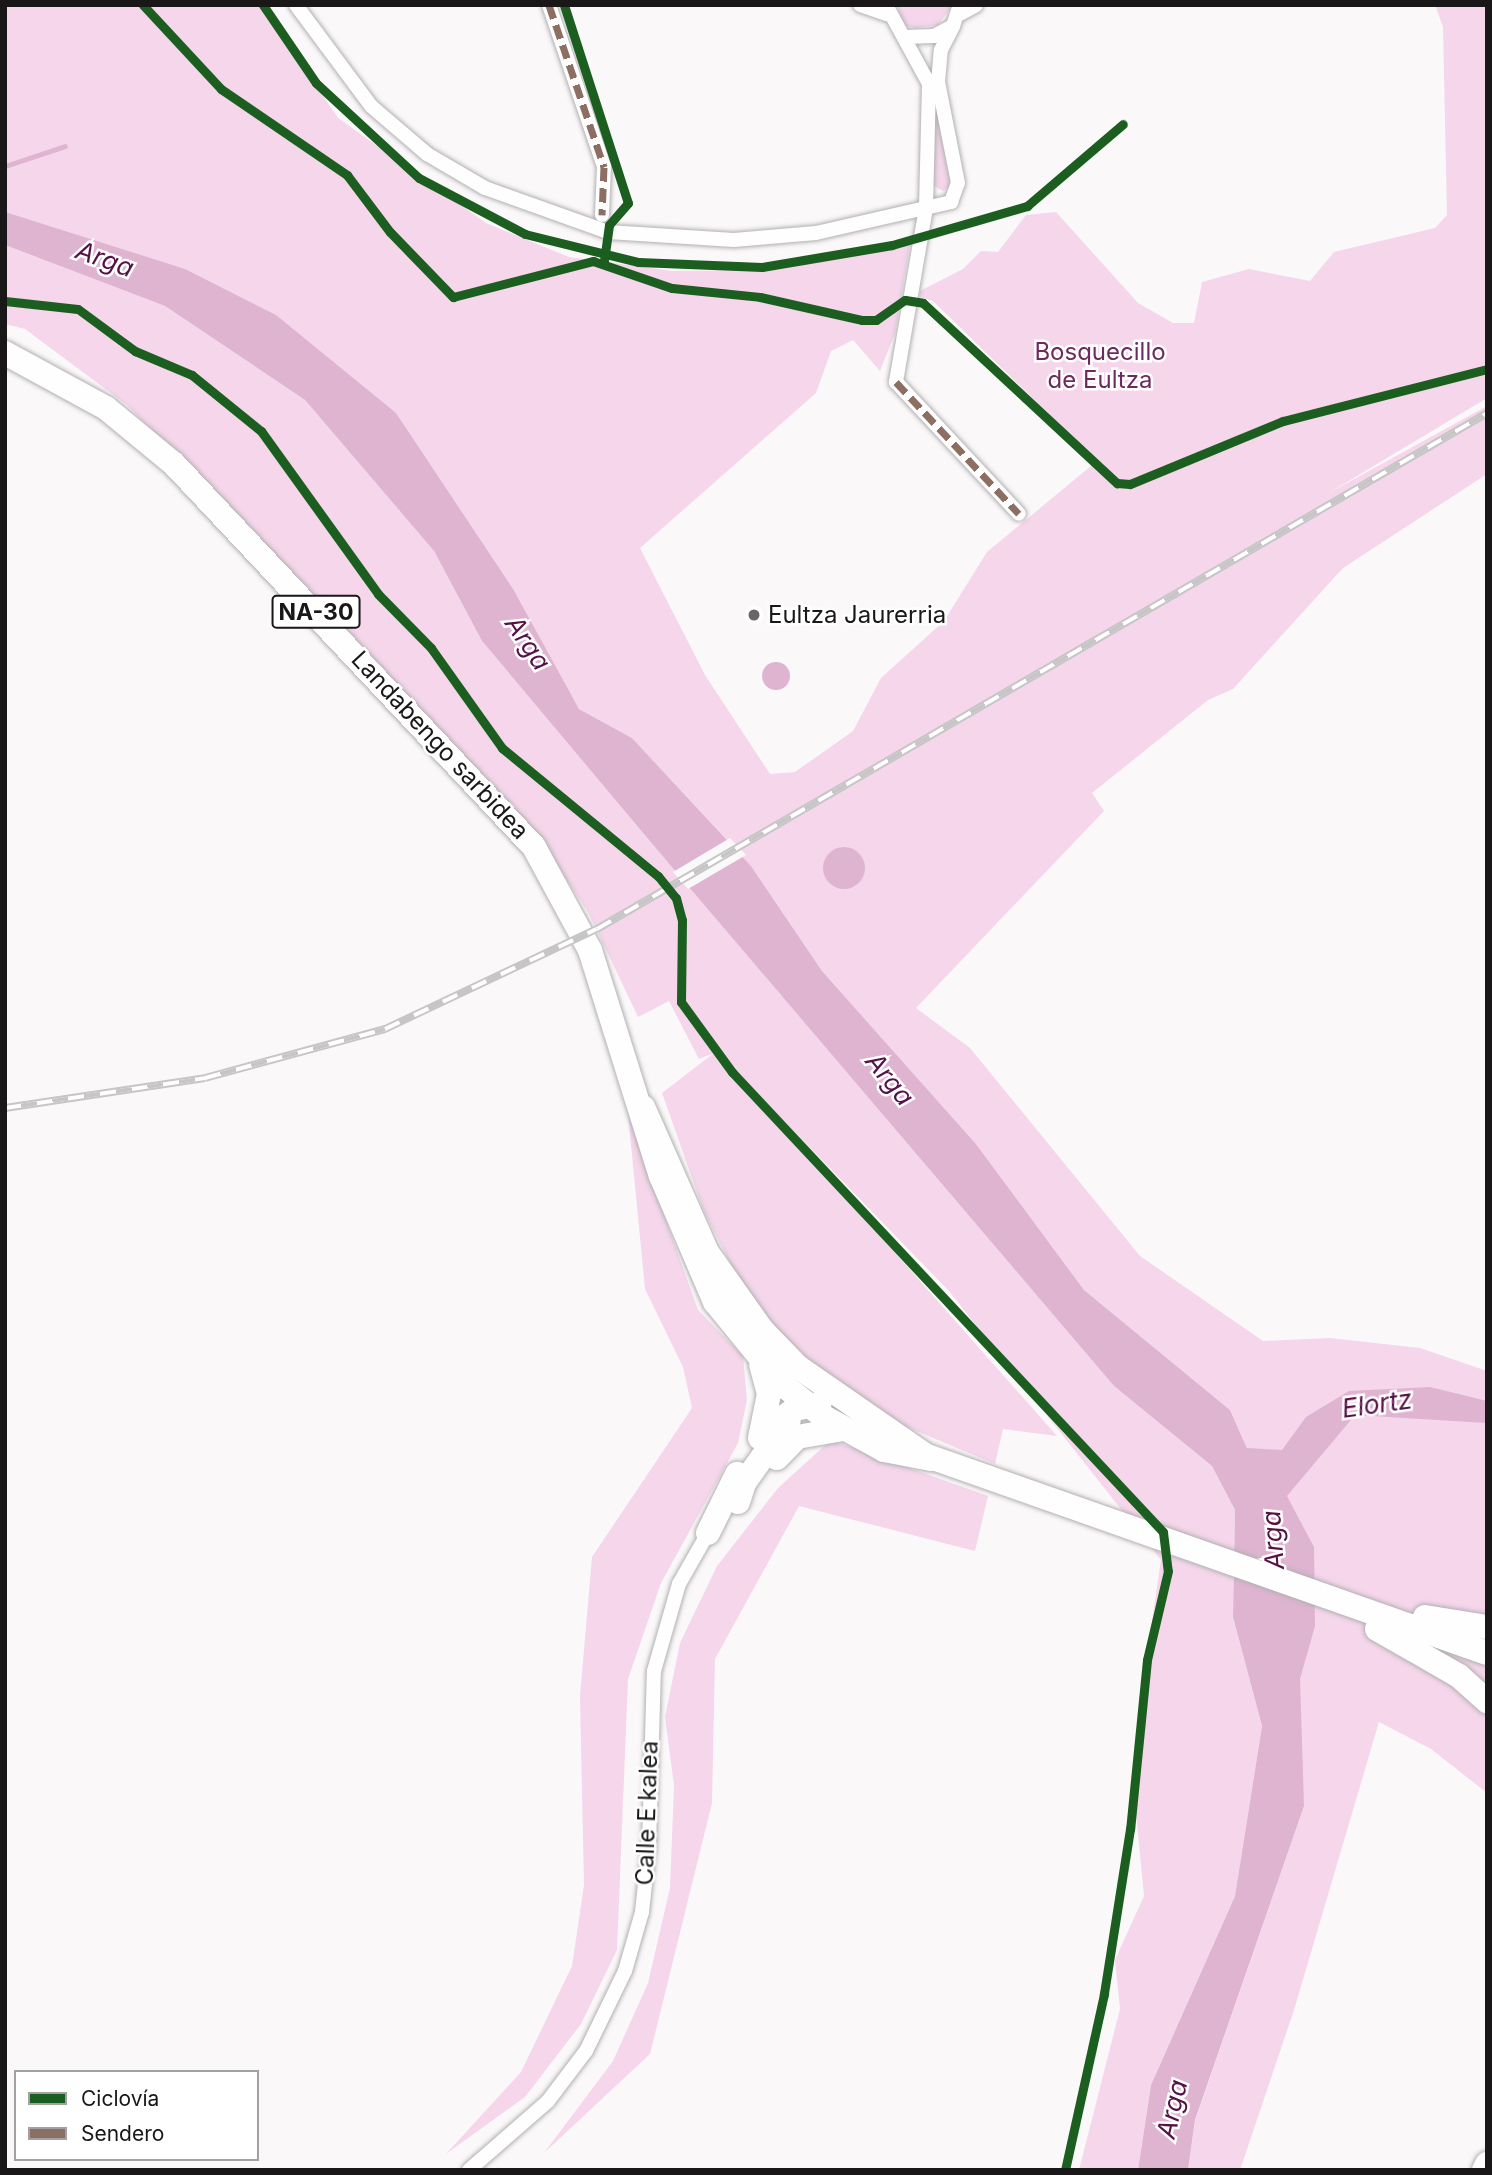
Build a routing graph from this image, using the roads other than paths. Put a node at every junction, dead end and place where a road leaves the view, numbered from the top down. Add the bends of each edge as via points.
1 (296, 5) edge
2 (550, 5) edge
3 (860, 5) edge
4 (976, 5) edge
5 (886, 10) edge
6 (958, 15) edge
7 (905, 37) junction
8 (926, 208) junction
9 (602, 215) dead end
10 (5, 353) edge
11 (1019, 514) dead end
12 (643, 1107) junction
13 (734, 1293) junction
14 (760, 1361) junction
15 (799, 1402) junction
16 (843, 1429) junction
17 (764, 1432) junction
18 (931, 1459) junction
19 (738, 1502) junction
20 (708, 1533) junction
21 (1409, 1628) junction
22 (1487, 1628) edge
23 (1487, 1653) edge
24 (1487, 1701) edge
25 (1487, 2164) edge
26 (468, 2170) edge
27 (1484, 2170) edge

1 - 8 street via 371,106 427,154 485,188 557,216 617,233 734,240 816,233
2 - 9 street via 604,167
3 - 5 street
4 - 6 street
5 - 7 street
6 - 7 street via 934,36
6 - 8 street via 941,50 937,82 958,195
7 - 8 street via 929,84
8 - 11 street via 896,382
10 - 12 highway, Landabengo sarbidea / NA-30 via 106,408 174,464 534,847 590,950
12 - 13 highway via 696,1229
12 - 14 highway via 696,1267
13 - 15 highway via 740,1313 780,1361
13 - 18 highway via 798,1367
14 - 15 highway
14 - 17 highway via 769,1394
15 - 16 highway
15 - 17 highway
15 - 18 highway via 836,1407
15 - 19 highway
16 - 18 highway via 884,1450
16 - 19 highway via 797,1437
17 - 20 highway via 724,1494
18 - 21 highway
19 - 20 highway
20 - 26 street, Calle E kalea via 680,1584 654,1671 649,1846 642,1912 625,1971 586,2050 548,2101
21 - 22 highway
21 - 23 highway
21 - 24 highway
25 - 27 highway

